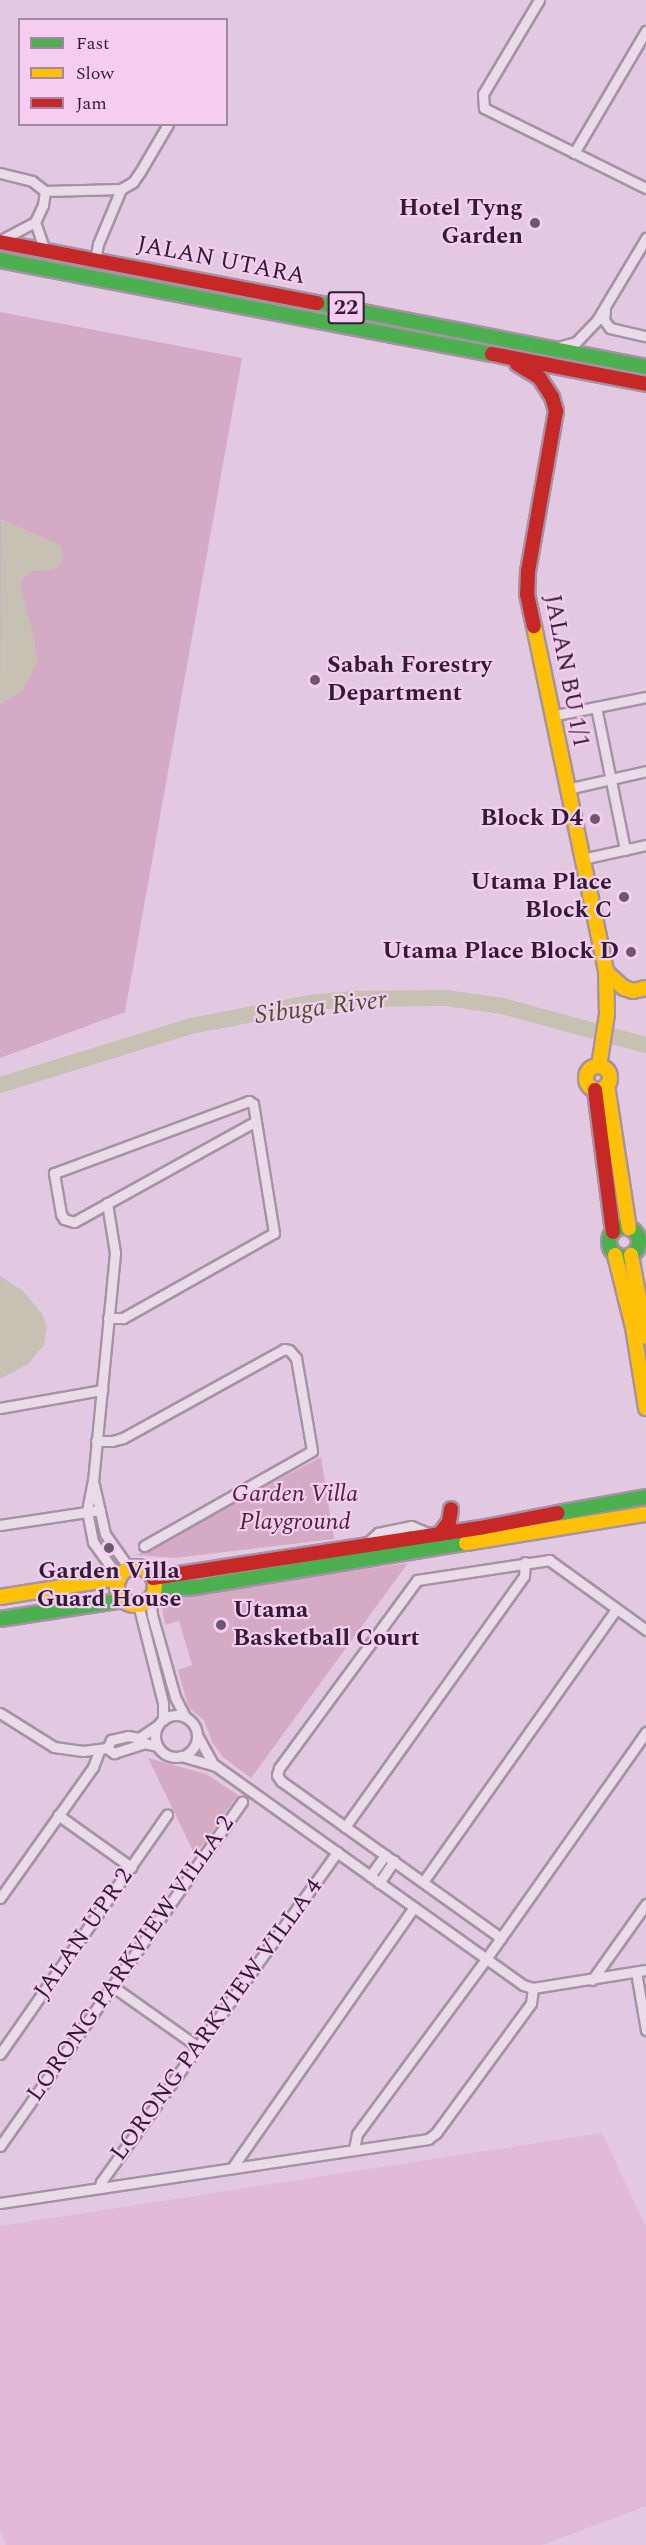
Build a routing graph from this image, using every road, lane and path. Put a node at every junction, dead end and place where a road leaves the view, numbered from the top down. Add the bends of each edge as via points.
1 (539, 0) edge
2 (646, 31) edge
3 (167, 126) edge
4 (574, 153) junction
5 (0, 173) edge
6 (646, 188) edge
7 (121, 189) junction
8 (45, 191) junction
9 (35, 222) junction
10 (646, 238) edge
11 (0, 241) edge
12 (45, 251) junction
13 (0, 260) edge
14 (95, 261) junction
15 (190, 277) junction
16 (605, 308) junction
17 (282, 315) junction
18 (646, 336) edge
19 (553, 348) junction
20 (502, 357) junction
21 (646, 367) edge
22 (646, 384) edge
23 (646, 697) edge
24 (596, 707) junction
25 (551, 716) junction
26 (646, 771) edge
27 (611, 779) junction
28 (567, 789) junction
29 (646, 845) edge
30 (625, 850) junction
31 (582, 860) junction
32 (606, 972) junction
33 (634, 989) edge
34 (608, 1009) junction
35 (599, 1066) junction
36 (601, 1088) junction
37 (256, 1121) junction
38 (107, 1203) junction
39 (629, 1228) junction
40 (613, 1232) junction
41 (615, 1255) junction
42 (631, 1256) junction
43 (643, 1308) edge
44 (108, 1318) junction
45 (646, 1337) edge
46 (102, 1390) junction
47 (646, 1407) edge
48 (0, 1408) edge
49 (96, 1441) junction
50 (93, 1480) junction
51 (646, 1489) edge
52 (646, 1497) edge
53 (627, 1500) junction
54 (646, 1508) edge
55 (451, 1509) dead end
56 (100, 1510) junction
57 (87, 1511) junction
58 (646, 1514) edge
59 (620, 1518) junction
60 (0, 1525) edge
61 (463, 1530) junction
62 (436, 1534) junction
63 (481, 1542) junction
64 (144, 1546) dead end
65 (525, 1562) junction
66 (124, 1573) junction
67 (149, 1593) junction
68 (0, 1597) edge
69 (124, 1600) junction
70 (616, 1609) junction
71 (0, 1619) edge
72 (646, 1630) edge
73 (0, 1713) edge
74 (185, 1717) junction
75 (160, 1723) junction
76 (646, 1732) edge
77 (197, 1733) junction
78 (135, 1741) junction
79 (157, 1746) junction
80 (103, 1748) junction
81 (181, 1756) junction
82 (213, 1764) junction
83 (242, 1802) dead end
84 (58, 1815) junction
85 (167, 1815) dead end
86 (345, 1827) junction
87 (337, 1852) junction
88 (385, 1855) junction
89 (394, 1861) junction
90 (130, 1867) junction
91 (370, 1876) junction
92 (423, 1882) junction
93 (380, 1883) junction
94 (0, 1898) edge
95 (646, 1904) edge
96 (414, 1907) junction
97 (501, 1938) junction
98 (486, 1959) junction
99 (641, 1971) edge
100 (592, 1980) junction
101 (112, 1986) junction
102 (533, 1988) junction
103 (646, 2030) edge
104 (198, 2047) junction
105 (0, 2054) edge
106 (0, 2146) edge
107 (354, 2149) junction
108 (232, 2168) junction
109 (100, 2188) junction
110 (0, 2203) edge

1 - 4 street via 483,94 482,104 488,112
2 - 4 street
3 - 7 street via 133,182
4 - 6 street
5 - 8 street via 32,181
7 - 8 street
7 - 14 street
8 - 9 street
9 - 11 street
9 - 12 street
10 - 16 street
11 - 12 main road, JALAN UTARA / 22
12 - 14 main road, JALAN UTARA / 22
13 - 17 main road, JALAN UTARA / 22
14 - 15 main road, JALAN UTARA / 22
15 - 17 main road, 22 via 205,290 279,304 283,307
15 - 19 main road, JALAN UTARA / 22
16 - 18 street via 604,320 610,328
16 - 19 street via 576,342
17 - 20 main road, JALAN UTARA / 22
19 - 21 main road, JALAN UTARA / 22
20 - 22 main road, JALAN UTARA / 22
20 - 25 main road, JALAN BU 1/1 via 535,373 552,397 556,411 526,588
23 - 24 street
24 - 25 street
24 - 27 street
25 - 28 main road, JALAN BU 1/1
26 - 27 street
27 - 28 street
27 - 30 street
28 - 31 main road, JALAN BU 1/1
29 - 30 street
30 - 31 street
31 - 32 main road, JALAN BU 1/1
32 - 33 main road
32 - 34 main road, JALAN BU 1/1
33 - 34 main road
34 - 35 main road, JALAN BU 1/1
35 - 36 main road via 609,1075
35 - 36 main road via 586,1075 588,1085
36 - 39 main road
36 - 40 main road
37 - 38 street
37 - 38 street via 249,1101 54,1173 64,1219 74,1222
37 - 44 street via 274,1233 123,1318
38 - 44 street via 115,1253
39 - 40 main road
39 - 42 main road via 639,1244
40 - 41 main road via 608,1243
41 - 42 main road
41 - 47 main road via 633,1327
42 - 43 main road
43 - 45 main road
44 - 46 street
46 - 48 street
46 - 49 street
49 - 50 street
49 - 64 street via 123,1438 285,1349 296,1358 312,1447 309,1455
50 - 56 street
50 - 57 street
51 - 53 main road
52 - 53 main road
53 - 61 main road
54 - 59 main road
55 - 62 main road via 449,1522
56 - 57 street
56 - 66 street via 105,1534
57 - 60 street
57 - 66 street via 93,1542
58 - 59 main road
59 - 63 main road
61 - 62 main road
61 - 63 main road
62 - 67 main road via 365,1545
63 - 67 main road
65 - 70 street via 555,1563
65 - 86 street via 524,1576
65 - 86 street via 422,1578 413,1583 279,1768 277,1775 281,1781
66 - 67 main road via 146,1569
66 - 68 main road
66 - 69 main road via 118,1590
67 - 69 main road
67 - 74 street via 175,1697
67 - 75 street via 163,1703
69 - 71 main road
70 - 72 street
70 - 92 street
73 - 80 street via 54,1747 83,1751
74 - 75 street via 174,1715
74 - 77 street
75 - 78 street
75 - 79 street via 155,1736
76 - 97 street
77 - 81 street via 191,1750
77 - 82 street
78 - 79 street
78 - 80 street via 114,1753
79 - 81 street via 167,1755
80 - 84 street
81 - 82 street
82 - 87 street
83 - 101 street, LORONG PARKVIEW VILLA 2
84 - 90 street
84 - 94 street
85 - 90 street, JALAN UPR 2
86 - 88 street
87 - 91 street
87 - 104 street, LORONG PARKVIEW VILLA 4
88 - 89 street
88 - 91 street
89 - 92 street
89 - 93 street
90 - 105 street, JALAN UPR 2
91 - 93 street
92 - 97 street
93 - 96 street
95 - 100 street
96 - 98 street
96 - 108 street
97 - 98 street
98 - 102 street
98 - 107 street via 357,2134
99 - 100 street
99 - 103 street
100 - 102 street
101 - 104 street
101 - 106 street, LORONG PARKVIEW VILLA 2
102 - 107 street via 531,2003 433,2136
104 - 109 street, LORONG PARKVIEW VILLA 4
107 - 108 street
108 - 109 street
109 - 110 street

